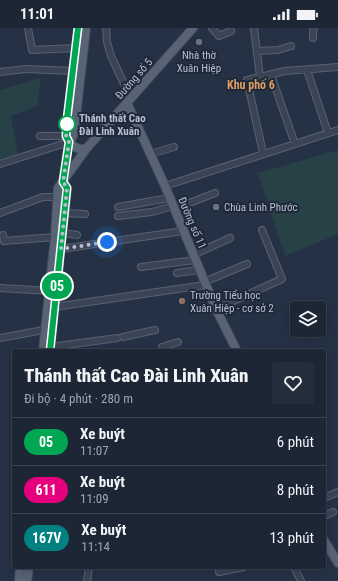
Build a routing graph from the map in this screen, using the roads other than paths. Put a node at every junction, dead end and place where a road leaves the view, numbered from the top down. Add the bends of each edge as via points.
1 (28, 28) edge
2 (78, 28) edge
3 (86, 28) edge
4 (106, 28) edge
5 (193, 28) edge
6 (212, 28) edge
7 (254, 28) edge
8 (314, 28) edge
9 (231, 31) dead end
10 (313, 38) dead end
11 (291, 46) dead end
12 (76, 48) junction
13 (257, 51) junction
14 (338, 67) edge
15 (307, 70) junction
16 (73, 71) junction
17 (0, 72) edge
18 (271, 75) junction
19 (260, 77) junction
20 (129, 101) junction
21 (338, 130) edge
22 (328, 133) junction
23 (40, 136) dead end
24 (68, 139) junction
25 (295, 144) junction
26 (174, 147) dead end
27 (86, 149) junction
28 (263, 153) junction
29 (150, 154) junction
30 (0, 164) edge
31 (63, 182) junction
32 (164, 186) junction
33 (215, 193) dead end
34 (57, 197) junction
35 (169, 198) junction
36 (118, 207) dead end
37 (174, 208) junction
38 (0, 213) edge
39 (64, 213) junction
40 (85, 214) dead end
41 (118, 216) dead end
42 (262, 230) dead end
43 (183, 231) junction
44 (63, 233) junction
45 (77, 235) dead end
46 (55, 237) junction
47 (230, 238) dead end
48 (2, 240) edge
49 (61, 249) junction
50 (194, 258) junction
51 (247, 264) dead end
52 (141, 267) dead end
53 (199, 270) junction
54 (177, 273) dead end
55 (205, 283) junction
56 (0, 288) edge
57 (49, 290) junction
58 (54, 307) junction
59 (216, 309) junction
60 (49, 329) junction
61 (156, 330) dead end
62 (0, 338) edge
63 (178, 342) dead end
64 (44, 349) edge
65 (51, 349) edge
66 (163, 349) edge
67 (237, 349) edge
68 (338, 492) edge
69 (326, 497) edge
70 (333, 512) dead end
71 (326, 515) edge
72 (326, 543) edge
73 (338, 563) edge
74 (20, 569) edge
75 (29, 569) edge
76 (89, 569) edge
77 (234, 569) edge
78 (295, 569) edge
79 (219, 572) edge
80 (298, 580) edge
81 (19, 581) edge
82 (27, 581) edge
83 (87, 581) edge

1 - 12 street via 32,50
2 - 12 main road
3 - 24 main road via 74,134
4 - 20 street via 106,42
5 - 20 main road, Đường số 5
6 - 9 street via 219,36
7 - 13 street
8 - 10 street
11 - 13 street via 278,50
12 - 16 main road
13 - 19 street
14 - 15 street
15 - 18 street via 285,71
15 - 22 street
16 - 17 street via 26,69
16 - 24 main road
18 - 19 street
18 - 25 street
19 - 28 street via 247,80
20 - 27 main road, Đường số 5
20 - 29 main road, Đường số 11
21 - 22 street
22 - 25 street
23 - 24 street
24 - 27 main road via 76,148
24 - 30 street
24 - 31 main road
25 - 28 street
26 - 29 street
27 - 31 main road, Đường số 5
28 - 32 street
29 - 32 main road, Đường số 11
31 - 34 main road via 58,188
31 - 39 main road via 67,188
32 - 35 main road, Đường số 11
33 - 37 street
34 - 38 street via 43,197
34 - 46 main road
35 - 36 street
35 - 37 main road, Đường số 11
37 - 41 street
37 - 43 main road, Đường số 11
39 - 40 street
39 - 44 main road
42 - 59 street via 282,279
43 - 49 street
43 - 50 main road, Đường số 11
44 - 45 street
44 - 49 main road
46 - 48 street
46 - 57 main road
47 - 50 street
49 - 58 main road
50 - 52 street
50 - 53 main road, Đường số 11
51 - 55 street
53 - 54 street
53 - 55 main road, Đường số 11
55 - 58 street
55 - 59 main road, Đường số 11
56 - 57 street
57 - 60 main road
58 - 60 main road
59 - 67 main road, Đường số 11
60 - 62 street
60 - 64 main road
60 - 65 main road
61 - 65 street
63 - 66 street via 162,347
68 - 69 street
70 - 71 street
72 - 73 main road
74 - 81 main road
75 - 82 main road
76 - 83 street
77 - 79 street
78 - 80 street

